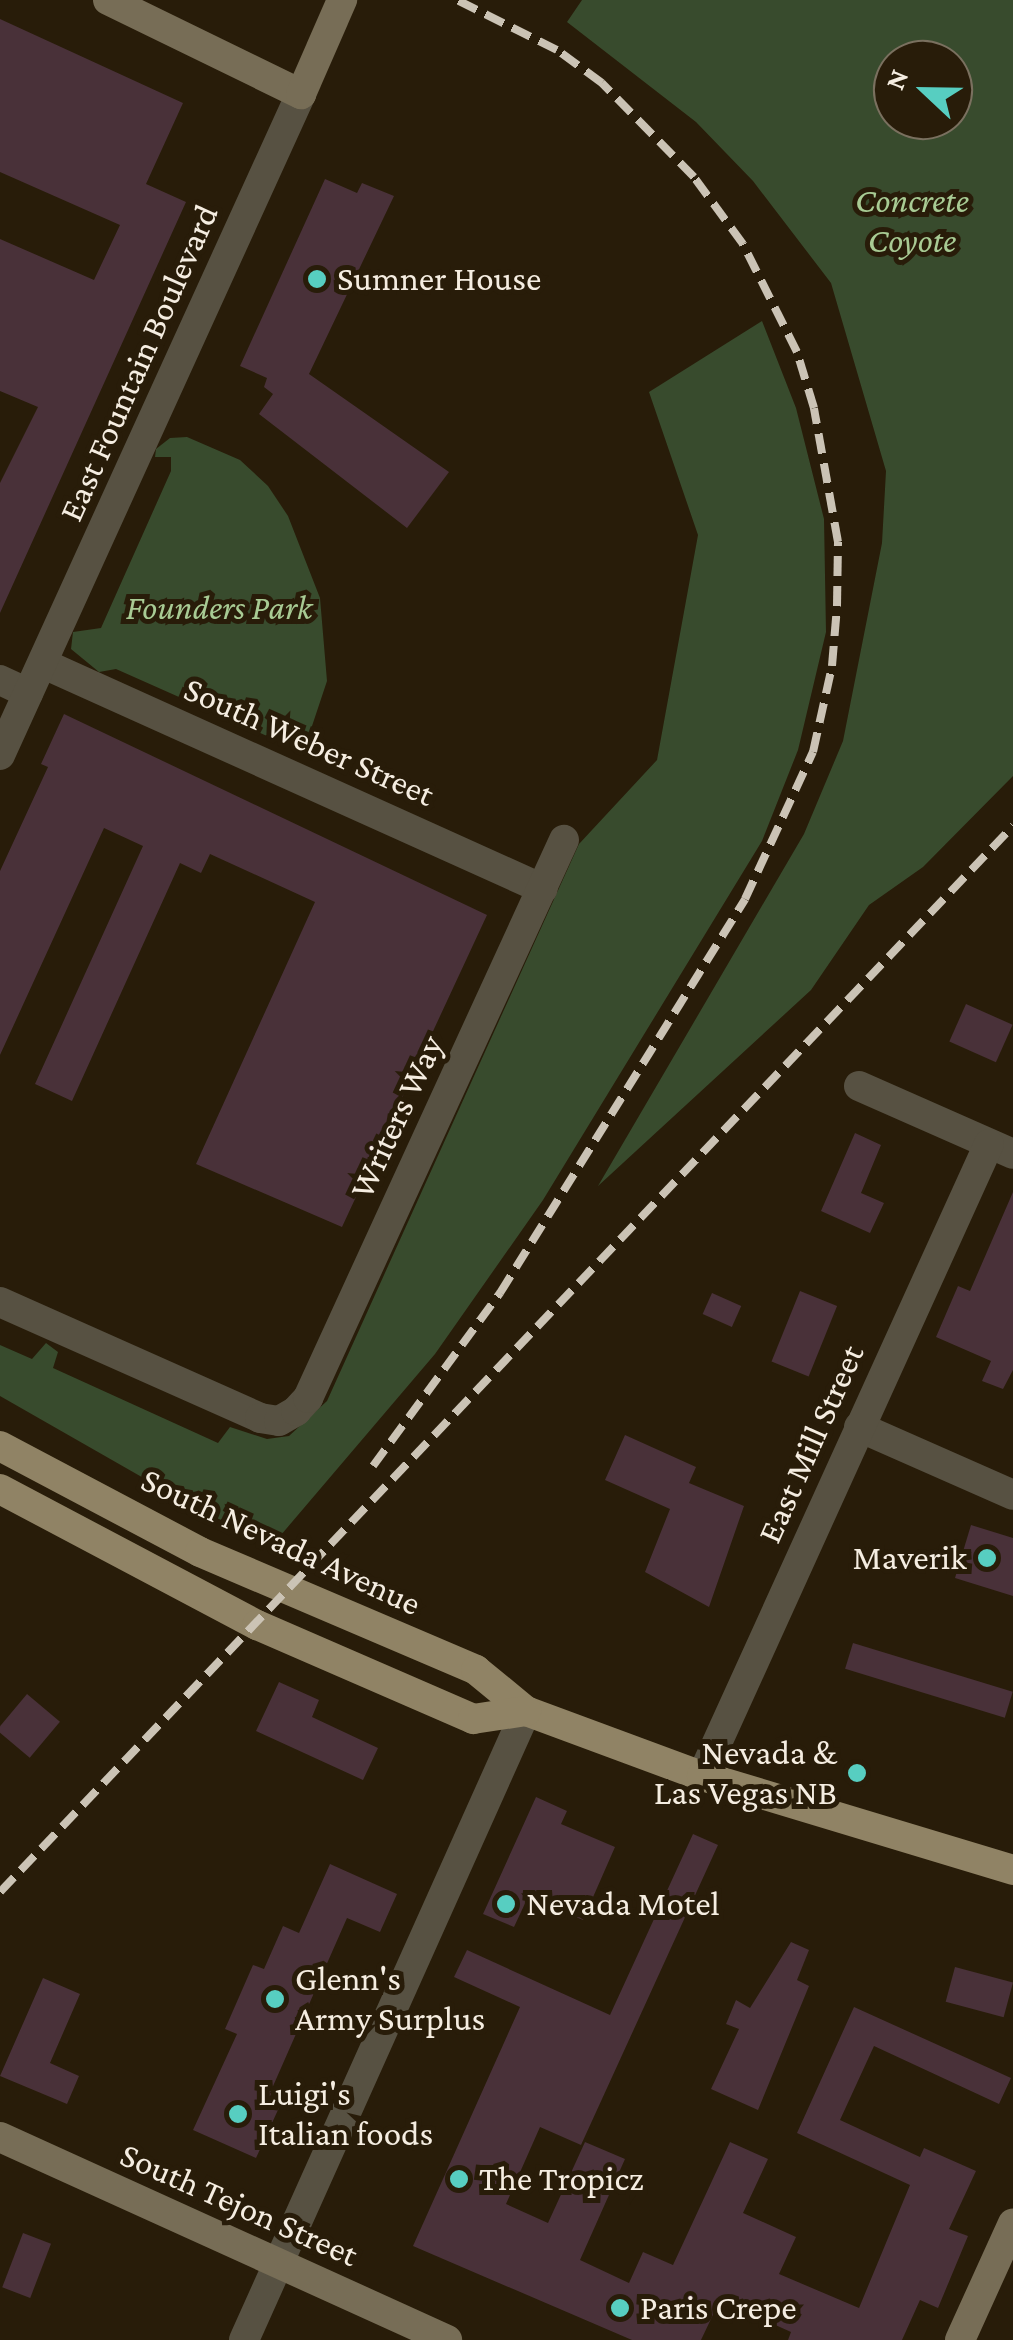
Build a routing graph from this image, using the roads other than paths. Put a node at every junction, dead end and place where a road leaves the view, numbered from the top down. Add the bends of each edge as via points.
1 (108, 0) edge
2 (342, 0) edge
3 (302, 94) junction
4 (44, 664) junction
5 (14, 686) edge
6 (0, 755) edge
7 (564, 840) dead end
8 (543, 889) junction
9 (859, 1086) dead end
10 (1001, 1149) edge
11 (0, 1302) edge
12 (859, 1428) junction
13 (0, 1446) edge
14 (0, 1488) edge
15 (1013, 1496) edge
16 (526, 1711) junction
17 (702, 1776) junction
18 (1013, 1870) edge
19 (0, 2137) edge
20 (1013, 2223) edge
21 (278, 2265) junction
22 (244, 2340) edge
23 (448, 2340) edge
24 (960, 2340) edge

1 - 3 street
2 - 3 street, East Fountain Boulevard
3 - 4 street, East Fountain Boulevard
4 - 5 street, East Fountain Boulevard
4 - 8 street, South Weber Street
5 - 6 street, East Fountain Boulevard
7 - 8 street, Writers Way
8 - 11 street, Writers Way via 308,1398 286,1417 260,1418
9 - 10 street
10 - 12 street, East Mill Street
12 - 15 street
12 - 17 street, East Mill Street
13 - 16 main road, South Nevada Avenue via 235,1568 476,1670
14 - 16 main road, South Nevada Avenue via 257,1626 472,1719
16 - 17 main road, South Nevada Avenue
16 - 21 street
17 - 18 main road, South Nevada Avenue
19 - 21 street, South Tejon Street
20 - 24 street
21 - 22 street
21 - 23 street, South Tejon Street

